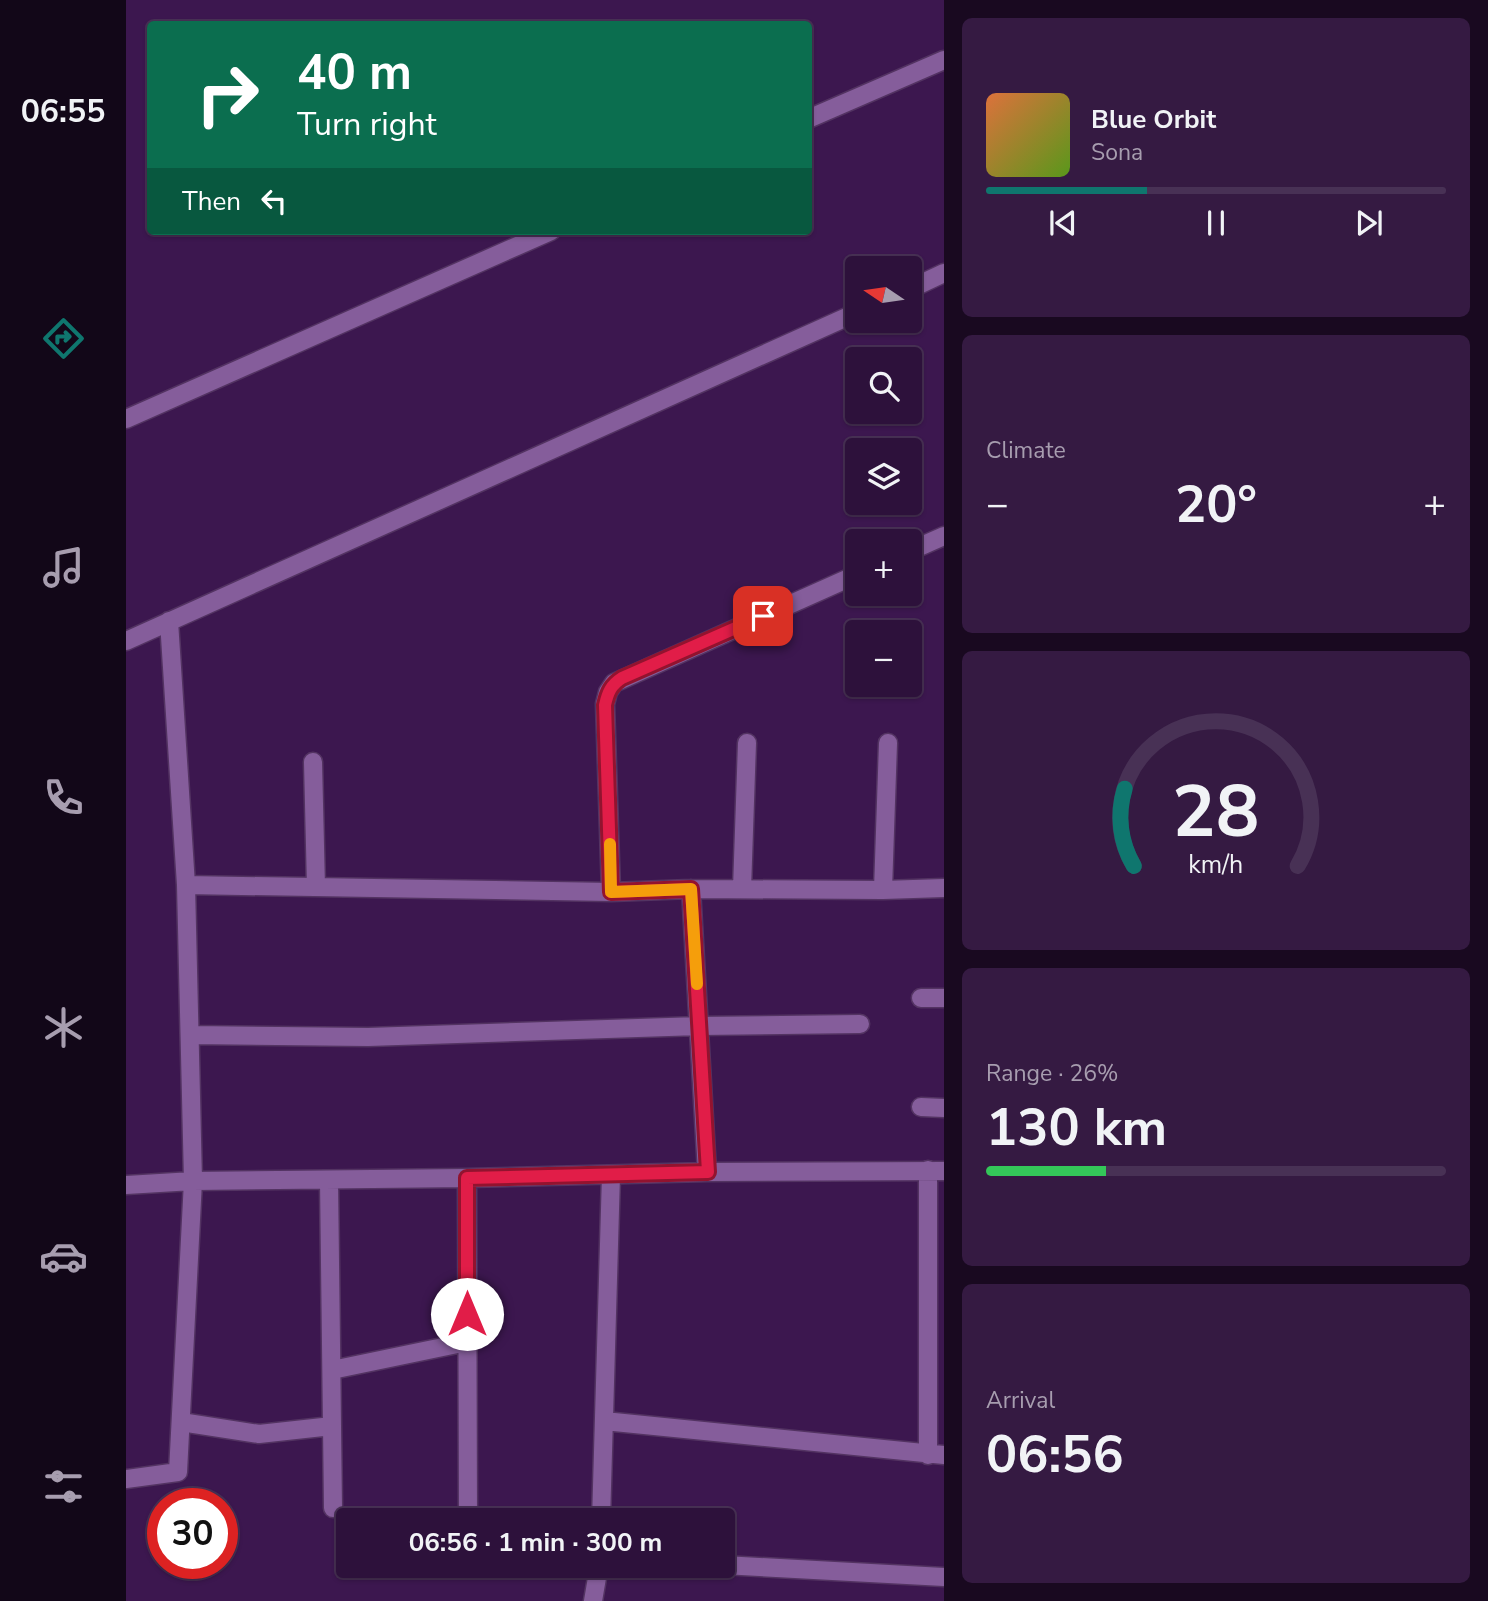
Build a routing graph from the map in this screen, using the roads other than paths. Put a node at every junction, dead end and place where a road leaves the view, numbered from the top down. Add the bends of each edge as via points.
1 (944, 60) edge
2 (812, 117) edge
3 (542, 235) edge
4 (944, 273) edge
5 (922, 283) edge
6 (845, 318) edge
7 (126, 419) edge
8 (944, 536) edge
9 (922, 546) edge
10 (845, 581) edge
11 (169, 621) junction
12 (126, 641) edge
13 (747, 743) dead end
14 (888, 743) dead end
15 (313, 762) dead end
16 (186, 885) junction
17 (316, 887) junction
18 (944, 888) edge
19 (691, 889) junction
20 (742, 889) junction
21 (883, 890) junction
22 (611, 892) junction
23 (921, 998) dead end
24 (944, 998) edge
25 (860, 1024) dead end
26 (699, 1026) junction
27 (190, 1035) junction
28 (921, 1107) dead end
29 (944, 1108) edge
30 (936, 1170) edge
31 (708, 1172) junction
32 (611, 1175) junction
33 (467, 1178) junction
34 (329, 1180) junction
35 (192, 1181) junction
36 (126, 1185) edge
37 (936, 1320) edge
38 (467, 1342) junction
39 (332, 1370) junction
40 (604, 1420) junction
41 (181, 1422) junction
42 (332, 1426) junction
43 (936, 1455) edge
44 (126, 1479) edge
45 (333, 1508) dead end
46 (468, 1508) edge
47 (601, 1508) edge
48 (735, 1566) edge
49 (944, 1577) edge
50 (597, 1578) edge
51 (593, 1601) edge

1 - 2 street
3 - 7 street
4 - 5 street
6 - 11 street
8 - 9 street
10 - 22 street via 614,683 605,705
11 - 12 street
11 - 16 street
13 - 20 street
14 - 21 street
15 - 17 street
16 - 17 street
16 - 27 street
17 - 22 street
18 - 21 street
19 - 20 street
19 - 22 street
19 - 26 street
20 - 21 street
23 - 24 street
25 - 26 street
26 - 27 street via 368,1037
26 - 31 street
27 - 35 street
28 - 29 street
30 - 31 street
30 - 37 street
31 - 32 street
32 - 33 street
32 - 40 street
33 - 34 street
33 - 38 street
34 - 35 street
34 - 39 street
35 - 36 street
35 - 41 street
37 - 43 street
38 - 39 street
38 - 46 street
39 - 42 street
40 - 43 street
40 - 47 street
41 - 42 street via 260,1434
41 - 44 street via 178,1472
42 - 45 street
48 - 49 street
50 - 51 street

